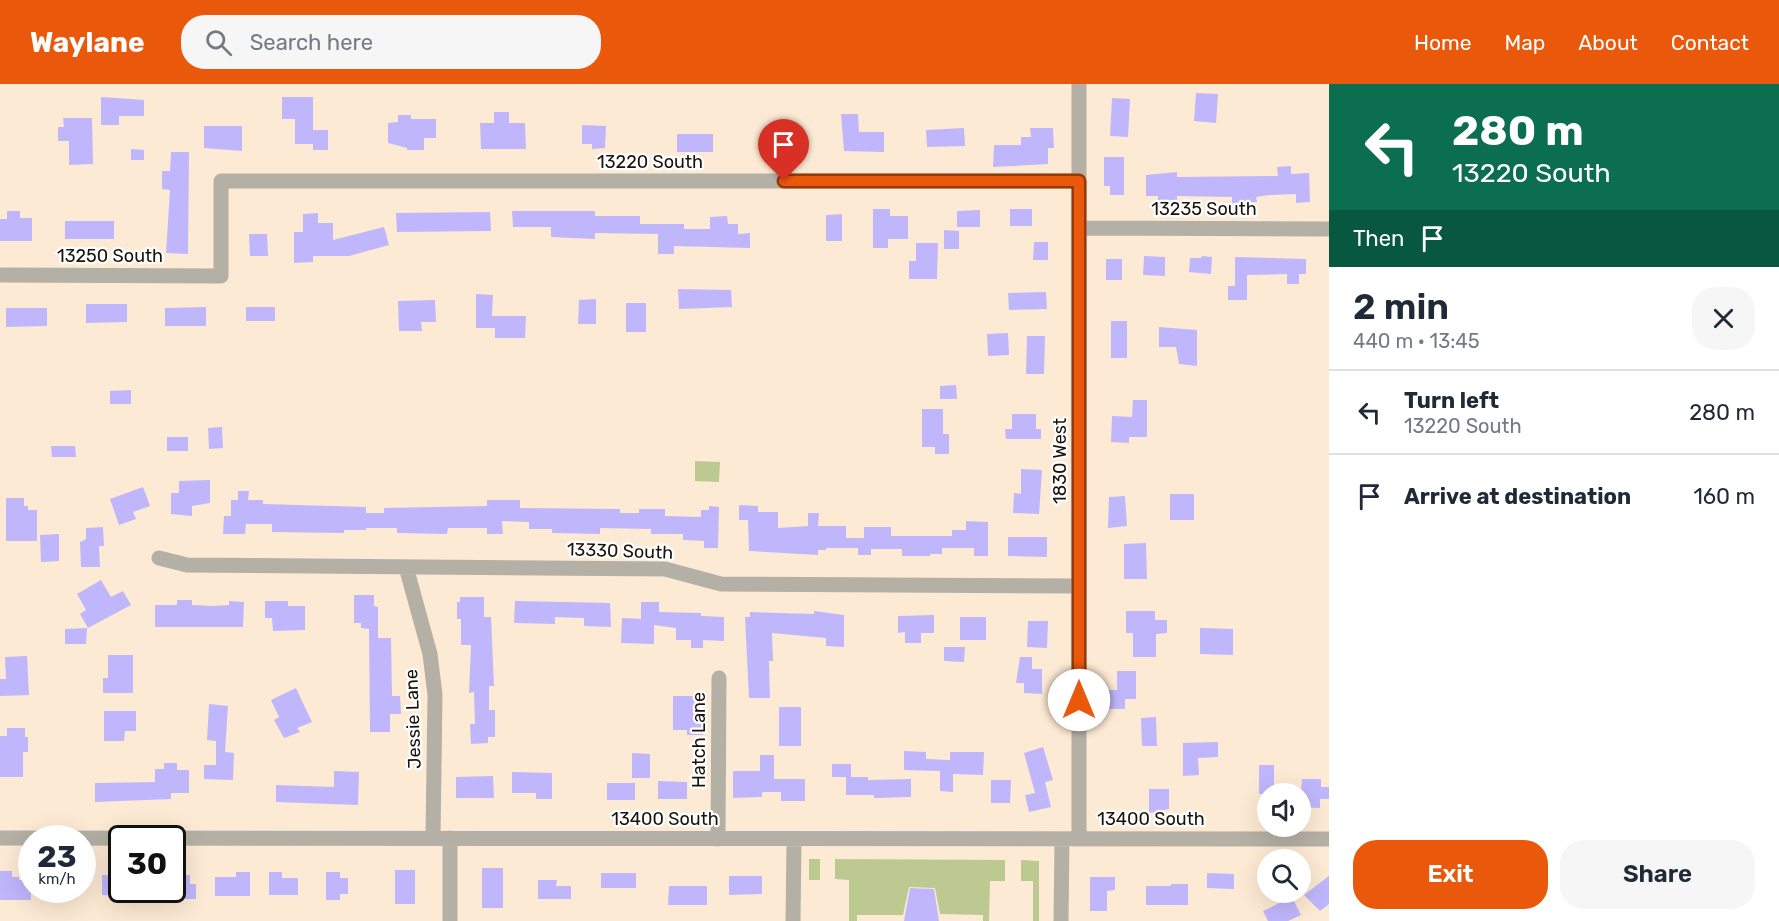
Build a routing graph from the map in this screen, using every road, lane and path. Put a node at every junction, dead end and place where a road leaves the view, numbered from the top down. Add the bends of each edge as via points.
1 (1079, 84) edge
2 (1079, 181) junction
3 (1080, 228) junction
4 (1329, 229) edge
5 (0, 275) edge
6 (221, 276) joint
7 (159, 558) dead end
8 (406, 567) junction
9 (1079, 586) junction
10 (719, 678) dead end
11 (433, 837) junction
12 (0, 838) edge
13 (450, 838) junction
14 (1079, 838) junction
15 (718, 839) junction
16 (794, 839) junction
17 (1062, 839) junction
18 (1329, 839) edge
19 (450, 921) edge
20 (793, 921) edge
21 (1061, 921) edge

1 - 2 street, 1830 West
2 - 3 street, 1830 West
2 - 6 street, 13220 South via 221,181
3 - 4 street, 13235 South
3 - 9 street, 1830 West
5 - 6 street, 13250 South
7 - 8 street, 13330 South via 187,564
8 - 9 street, 13330 South via 665,569 721,584
8 - 11 street, Jessie Lane via 430,654 435,695
9 - 14 street, 1830 West
10 - 15 street, Hatch Lane
11 - 12 street, 13400 South
11 - 13 street, 13400 South
13 - 15 street, 13400 South
13 - 19 street
14 - 17 street, 13400 South
14 - 18 street, 13400 South
15 - 16 street, 13400 South
16 - 17 street, 13400 South
16 - 20 street
17 - 21 street

